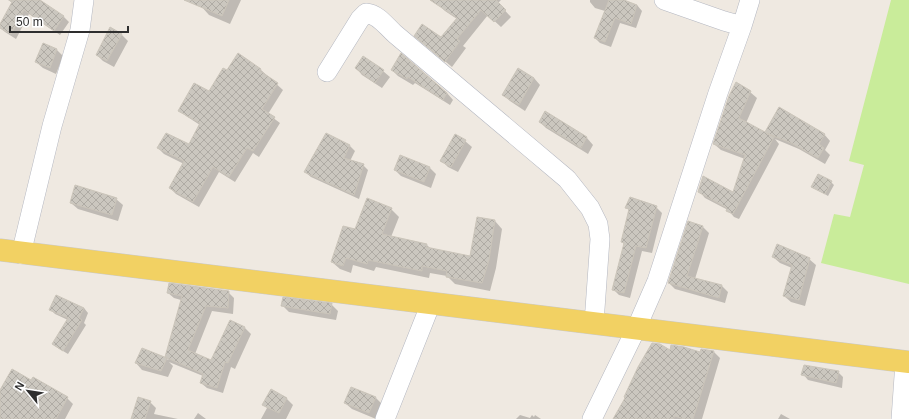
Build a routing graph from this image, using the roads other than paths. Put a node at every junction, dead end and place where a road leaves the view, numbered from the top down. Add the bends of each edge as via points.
1 (84, 0) edge
2 (664, 0) edge
3 (750, 0) edge
4 (742, 26) junction
5 (327, 72) dead end
6 (0, 250) edge
7 (21, 254) junction
8 (431, 303) junction
9 (594, 323) junction
10 (636, 329) junction
11 (907, 362) edge
12 (385, 419) edge
13 (592, 419) edge
14 (901, 419) edge

1 - 7 street via 80,30 50,133
2 - 4 street
3 - 4 street
4 - 10 street via 715,100 657,281
5 - 9 street via 360,19 366,13 372,14 567,179 590,208 598,224 600,239
6 - 7 main road
7 - 8 main road
8 - 9 main road
8 - 12 street
9 - 10 main road
10 - 11 main road
10 - 13 street
11 - 14 street

